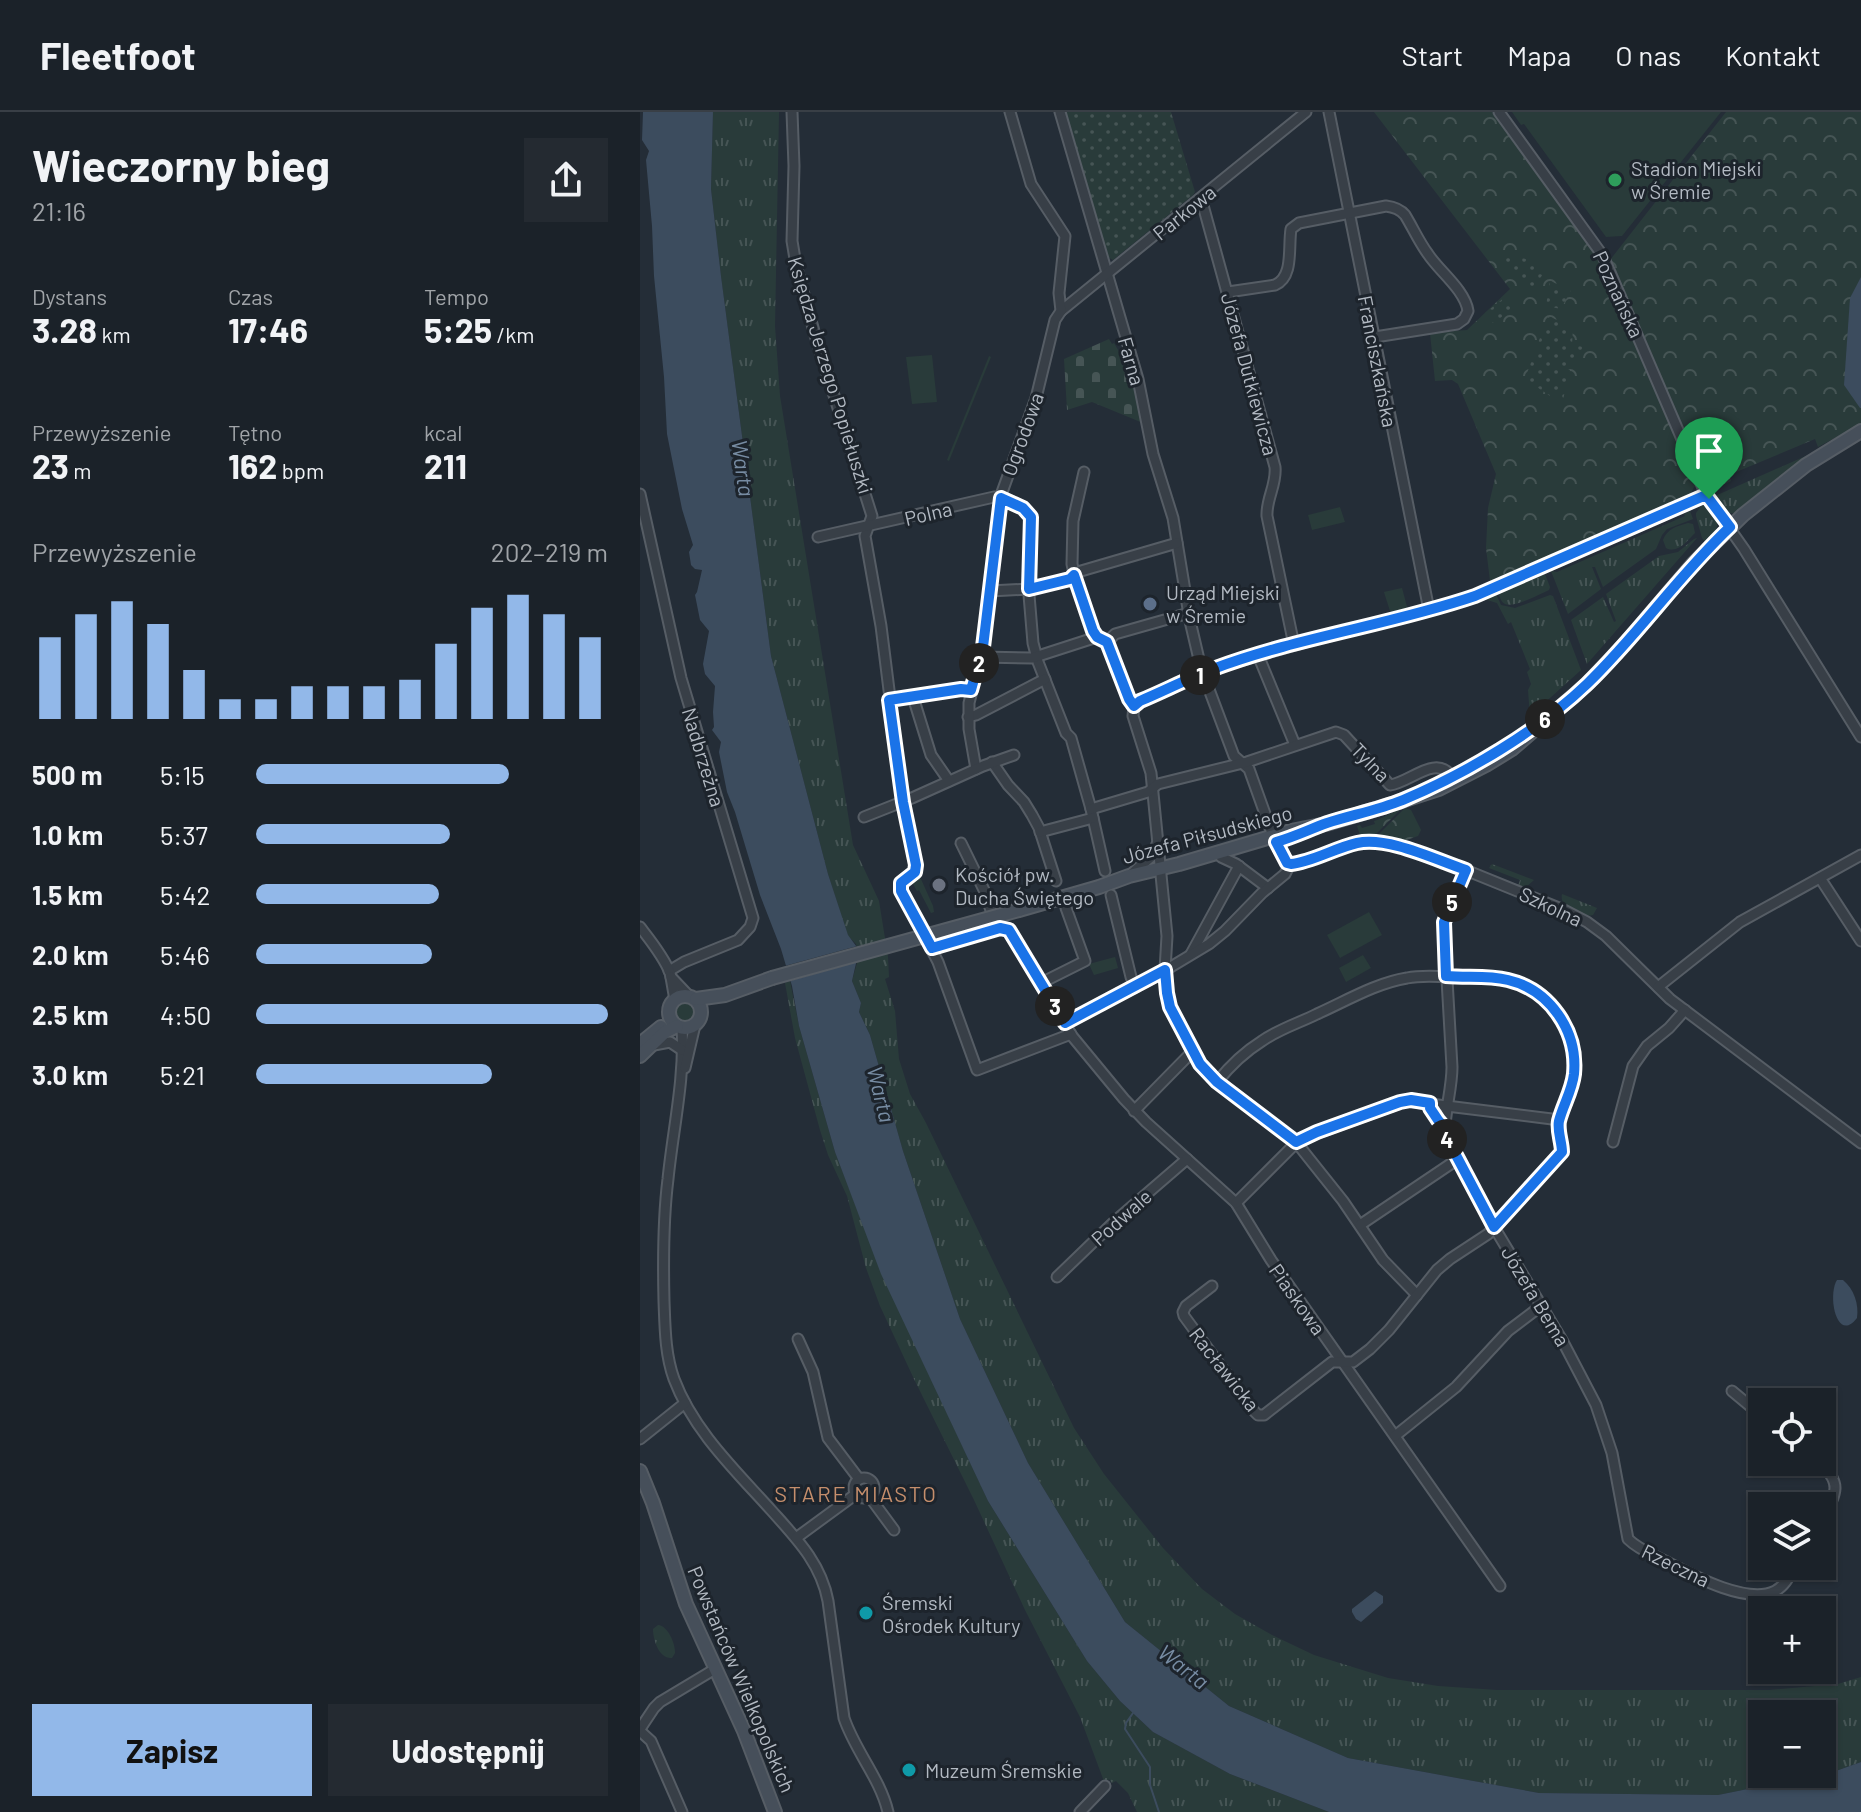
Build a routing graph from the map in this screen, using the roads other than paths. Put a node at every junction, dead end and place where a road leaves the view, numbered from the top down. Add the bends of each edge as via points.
1 (792, 112) edge
2 (1010, 112) edge
3 (1060, 112) edge
4 (1306, 112) edge
5 (1329, 112) edge
6 (1499, 112) edge
7 (1201, 198) junction
8 (1349, 213) junction
9 (1107, 273) junction
10 (1228, 292) junction
11 (1061, 311) junction
12 (1375, 337) junction
13 (1861, 431) edge
14 (1084, 472) dead end
15 (640, 494) edge
16 (1706, 495) junction
17 (1001, 498) junction
18 (868, 527) junction
19 (1730, 527) junction
20 (818, 537) dead end
21 (1177, 543) junction
22 (1074, 575) junction
23 (1029, 589) junction
24 (990, 591) junction
25 (1429, 610) junction
26 (1189, 613) junction
27 (1097, 637) junction
28 (1107, 642) junction
29 (1294, 645) junction
30 (1258, 655) junction
31 (981, 657) junction
32 (1036, 657) junction
33 (1203, 674) junction
34 (1045, 679) junction
35 (971, 690) junction
36 (913, 697) junction
37 (889, 700) junction
38 (1134, 706) junction
39 (1553, 714) junction
40 (968, 717) junction
41 (1861, 737) edge
42 (1295, 745) junction
43 (1014, 755) dead end
44 (992, 762) junction
45 (1241, 763) junction
46 (976, 769) junction
47 (1451, 776) junction
48 (949, 781) junction
49 (1152, 790) junction
50 (1403, 800) junction
51 (903, 802) junction
52 (1092, 813) junction
53 (864, 817) dead end
54 (1040, 832) junction
55 (1275, 839) junction
56 (961, 843) dead end
57 (1157, 844) junction
58 (1861, 855) edge
59 (1221, 857) junction
60 (1287, 863) junction
61 (1239, 866) junction
62 (1160, 870) junction
63 (1466, 870) junction
64 (1105, 871) dead end
65 (1129, 876) junction
66 (1820, 878) junction
67 (1056, 881) dead end
68 (1099, 887) junction
69 (1268, 888) junction
70 (1111, 895) dead end
71 (1066, 908) dead end
72 (640, 927) edge
73 (997, 929) junction
74 (1861, 941) edge
75 (932, 948) junction
76 (1191, 954) junction
77 (1165, 970) junction
78 (670, 974) junction
79 (1446, 976) junction
80 (1040, 981) junction
81 (1136, 987) junction
82 (1658, 987) junction
83 (725, 995) junction
84 (692, 998) junction
85 (675, 999) junction
86 (1685, 1010) junction
87 (669, 1014) junction
88 (689, 1023) junction
89 (1065, 1023) junction
90 (1071, 1034) junction
91 (647, 1044) edge
92 (682, 1050) junction
93 (1192, 1052) junction
94 (640, 1056) edge
95 (1217, 1082) junction
96 (680, 1086) junction
97 (1430, 1103) junction
98 (1449, 1105) junction
99 (1134, 1111) junction
100 (1560, 1120) junction
101 (1445, 1128) junction
102 (1296, 1142) junction
103 (1613, 1142) dead end
104 (1861, 1143) edge
105 (1187, 1159) junction
106 (1458, 1159) junction
107 (1236, 1203) junction
108 (1360, 1225) junction
109 (1494, 1227) junction
110 (1057, 1277) dead end
111 (1212, 1286) dead end
112 (1417, 1295) junction
113 (1541, 1306) junction
114 (798, 1339) dead end
115 (1342, 1362) junction
116 (1732, 1391) dead end
117 (685, 1403) junction
118 (1748, 1404) edge
119 (1395, 1436) junction
120 (640, 1439) edge
121 (640, 1471) edge
122 (859, 1479) junction
123 (856, 1494) junction
124 (869, 1496) junction
125 (894, 1530) dead end
126 (796, 1538) junction
127 (1628, 1539) joint
128 (1786, 1580) edge
129 (1500, 1586) dead end
130 (715, 1669) junction
131 (640, 1730) edge
132 (1105, 1786) dead end
133 (682, 1812) edge
134 (775, 1812) edge
135 (888, 1812) edge
136 (1080, 1812) edge

1 - 18 street, Księdza Jerzego Popiełuszki via 796,265 870,509
2 - 11 street, Ogrodowa via 1033,188 1065,236
3 - 9 street, Farna
4 - 7 street, Parkowa
5 - 8 street, Franciszkańska
6 - 16 street, Poznańska via 1607,263
7 - 9 street, Parkowa
7 - 10 street, Józefa Dutkiewicza
8 - 10 street via 1293,226 1287,274 1280,283
8 - 12 street, Franciszkańska
8 - 12 street via 1386,206 1401,211 1467,306 1457,324
9 - 11 street, Parkowa
9 - 21 street, Farna
10 - 29 street, Józefa Dutkiewicza via 1275,467 1266,512
11 - 17 street, Ogrodowa
12 - 25 street, Franciszkańska
13 - 19 street, Józefa Piłsudskiego via 1795,473
14 - 22 street via 1073,525
15 - 78 street, Nadbrzeżna via 681,678 753,918 738,940
16 - 19 street, Poznańska
16 - 25 street via 1475,596
17 - 18 street, Polna
17 - 23 street via 1031,517
17 - 24 street, Ogrodowa
18 - 20 street, Polna
18 - 37 street, Księdza Jerzego Popiełuszki via 865,536
19 - 39 street, Józefa Piłsudskiego via 1609,661
19 - 41 street, Poznańska
21 - 22 street
21 - 26 street, Farna
22 - 23 street
22 - 27 street
23 - 24 street
23 - 32 street
24 - 31 street, Ogrodowa
25 - 29 street
26 - 28 street via 1115,634
26 - 33 street, Farna
27 - 28 street
27 - 32 street
28 - 38 street
29 - 30 street
30 - 33 street
30 - 42 street
31 - 32 street
31 - 35 street, Ogrodowa
32 - 34 street
33 - 38 street
33 - 45 street, Farna
34 - 40 street
34 - 52 street via 1071,738
35 - 36 street
35 - 40 street, Ogrodowa
36 - 37 street
36 - 48 street via 931,755
37 - 51 street, Księdza Jerzego Popiełuszki
38 - 49 street
39 - 47 street, Józefa Piłsudskiego
39 - 50 street, Józefa Piłsudskiego via 1486,765
40 - 46 street, Ogrodowa
42 - 45 street, Tylna
42 - 47 street, Tylna via 1340,732 1390,785 1438,767
43 - 44 street
44 - 46 street
44 - 54 street
45 - 49 street, Tylna
45 - 55 street via 1249,769
46 - 48 street
47 - 50 street, Józefa Piłsudskiego
48 - 51 street
49 - 52 street, Tylna
49 - 57 street
50 - 55 street, Józefa Piłsudskiego
51 - 53 street
51 - 75 street, Księdza Jerzego Popiełuszki via 916,865 900,888
52 - 54 street, Tylna
52 - 64 street
54 - 67 street
55 - 59 street, Józefa Piłsudskiego
55 - 60 street
55 - 62 street, Józefa Piłsudskiego
56 - 73 street
57 - 62 street
57 - 65 street via 1152,856
58 - 66 street
59 - 61 street
59 - 62 street, Józefa Piłsudskiego
60 - 63 street, Szkolna via 1367,841
60 - 69 street via 1285,874
61 - 69 street
61 - 76 street
62 - 65 street, Józefa Piłsudskiego
62 - 68 street, Józefa Piłsudskiego
62 - 77 street
63 - 79 street via 1444,922
63 - 82 street, Szkolna via 1582,920
65 - 68 street, Józefa Piłsudskiego
66 - 74 street
66 - 82 street via 1740,922
68 - 83 street, Józefa Piłsudskiego, bridge
69 - 76 street via 1220,935
70 - 81 street
71 - 80 street via 1085,961
72 - 78 street
73 - 75 street
73 - 80 street, Piaskowa via 1011,932
75 - 90 street via 977,1070
76 - 77 street
77 - 81 street
77 - 93 street via 1170,1007
78 - 84 street
78 - 85 street
79 - 95 street via 1408,978 1356,996 1261,1041
79 - 98 street via 1452,1061
79 - 100 street via 1516,982 1555,1010 1570,1038 1574,1062
80 - 89 street, Piaskowa
81 - 89 street
82 - 86 street, Szkolna
83 - 84 street
83 - 88 street
84 - 85 street
84 - 88 street via 701,1008
85 - 87 street
86 - 103 street via 1633,1066
86 - 104 street, Szkolna
87 - 88 street
87 - 91 street
88 - 91 street
88 - 92 street
88 - 96 street
89 - 90 street, Piaskowa
90 - 99 street, Piaskowa
91 - 92 street via 670,1042
91 - 94 street
92 - 96 street
93 - 95 street
93 - 99 street
95 - 102 street
96 - 117 street via 667,1191 664,1291 667,1354
97 - 98 street
97 - 101 street, Józefa Bema
97 - 102 street via 1400,1102
98 - 100 street
98 - 101 street
99 - 105 street, Piaskowa
100 - 109 street via 1561,1154
101 - 106 street, Józefa Bema
102 - 107 street
102 - 108 street
105 - 107 street, Piaskowa
105 - 110 street, Podwale
106 - 108 street
106 - 109 street, Józefa Bema
107 - 115 street, Piaskowa
108 - 112 street via 1383,1260
109 - 112 street via 1442,1266
109 - 113 street, Józefa Bema
111 - 115 street, Racławicka via 1183,1314 1258,1415 1267,1414 1332,1362
112 - 115 street via 1373,1346 1353,1362
113 - 119 street via 1508,1331 1451,1392
113 - 127 street, Józefa Bema via 1603,1420
114 - 122 street via 815,1377 828,1437
115 - 119 street, Piaskowa
116 - 118 street
117 - 120 street
117 - 126 street via 724,1457
119 - 129 street, Piaskowa
121 - 130 street, Powstańców Wielkopolskich via 686,1604
122 - 123 street
122 - 124 street via 874,1484
123 - 124 street
123 - 126 street
124 - 125 street
126 - 135 street via 825,1584 843,1713
127 - 128 street, Rzeczna via 1713,1584 1761,1594 1773,1592
130 - 131 street via 658,1703
130 - 134 street, Powstańców Wielkopolskich
131 - 133 street via 650,1739
132 - 136 street

